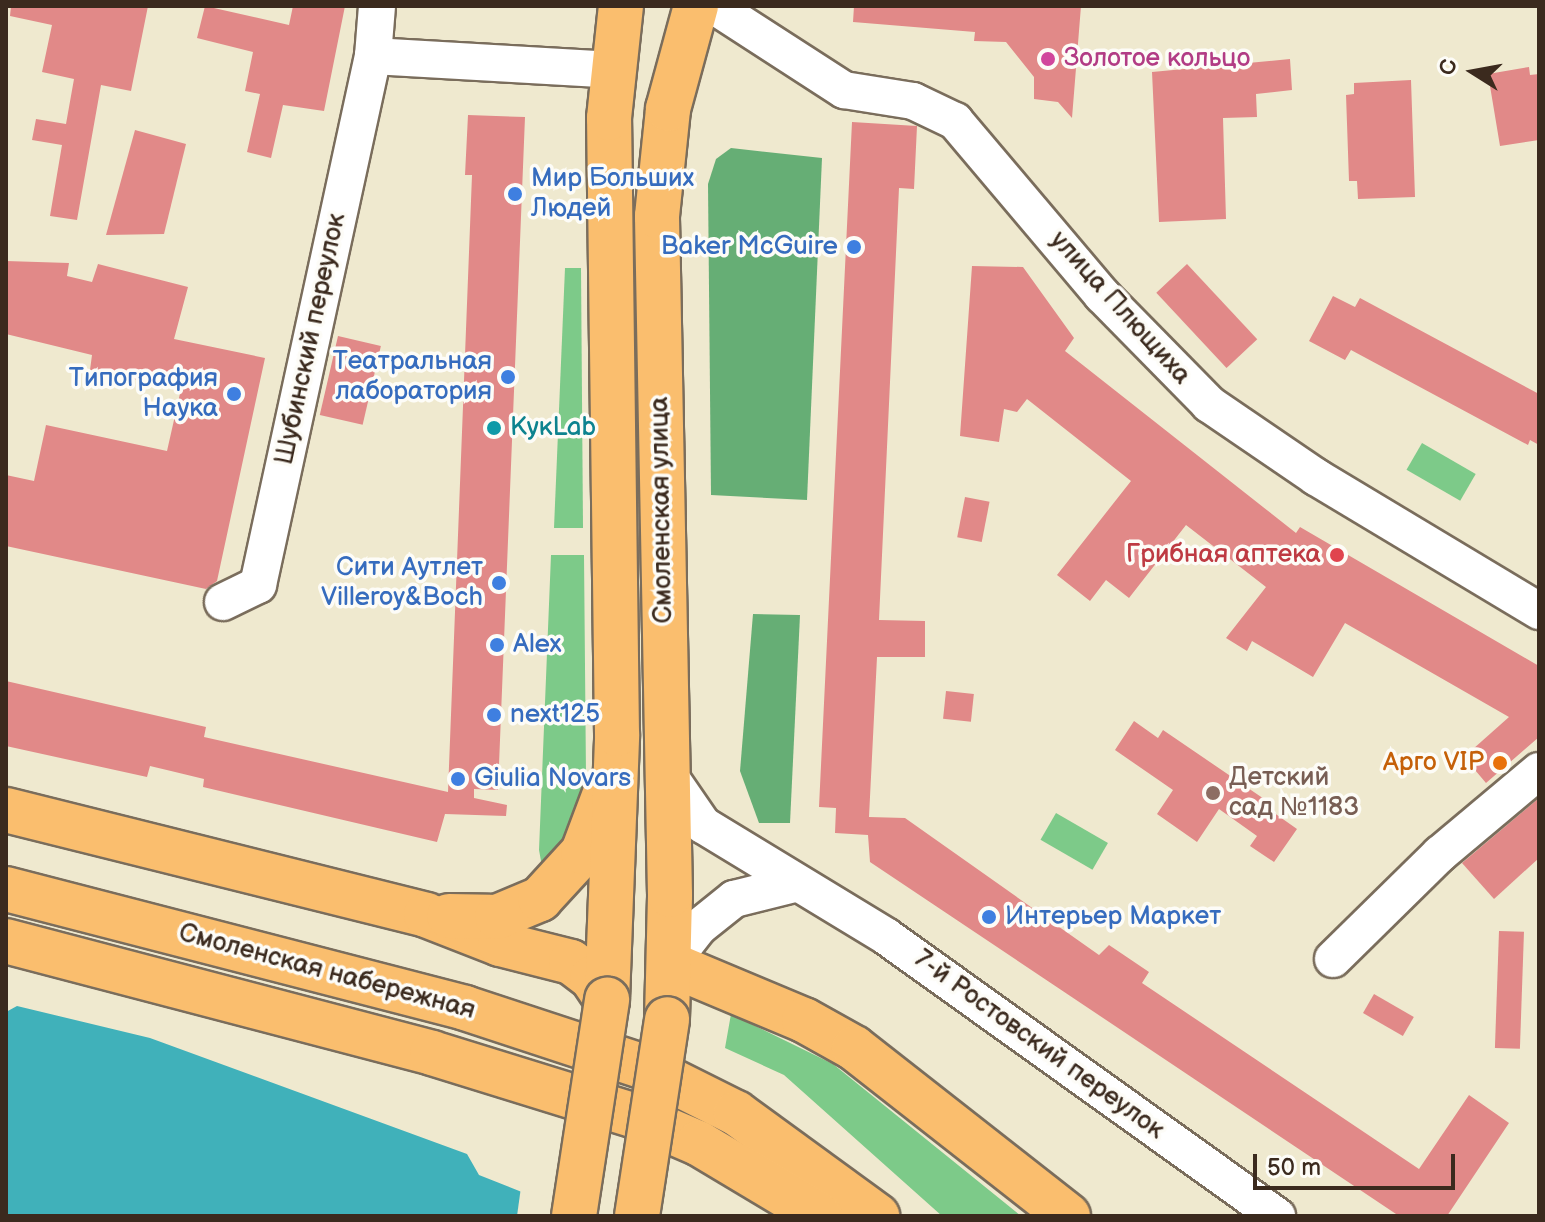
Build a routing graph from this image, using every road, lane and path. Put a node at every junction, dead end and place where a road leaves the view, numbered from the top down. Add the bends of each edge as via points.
1 (377, 6) edge
2 (621, 6) edge
3 (696, 6) edge
4 (714, 6) edge
5 (373, 56) junction
6 (613, 70) junction
7 (223, 602) dead end
8 (1539, 611) edge
9 (617, 734) junction
10 (1539, 771) edge
11 (668, 774) junction
12 (6, 810) edge
13 (794, 884) junction
14 (6, 889) edge
15 (426, 915) junction
16 (6, 941) edge
17 (1333, 959) dead end
18 (670, 964) junction
19 (607, 1000) junction
20 (1042, 1203) edge
21 (574, 1216) edge
22 (637, 1216) edge
23 (820, 1216) edge
24 (877, 1216) edge
25 (1068, 1216) edge
26 (1277, 1216) edge

1 - 5 street
2 - 6 main road, Смоленская улица
3 - 11 main road, Смоленская улица via 668,109 657,216
4 - 8 street, улица Плющиха via 844,90 913,101 955,121 1127,323 1209,404 1316,477
5 - 6 street
5 - 7 street, Шубинский переулок via 258,585
6 - 9 main road, Смоленская улица via 609,118
9 - 15 main road via 600,813 565,878 540,899 497,917
9 - 19 main road, Смоленская улица
10 - 17 street via 1440,854
11 - 13 street, 7-й Ростовский переулок via 703,825
11 - 18 main road, Смоленская улица
12 - 15 main road
13 - 18 street via 734,899 699,927
13 - 26 street, 7-й Ростовский переулок via 887,937
14 - 24 main road, Смоленская набережная via 465,1008 644,1067 736,1113
15 - 19 main road via 500,944 571,962 592,978
16 - 23 main road, Смоленская набережная via 432,1053 635,1116 698,1143
18 - 20 main road via 804,1020 854,1048
18 - 22 main road, Смоленская улица, bridge via 667,1019
19 - 21 main road, Смоленская улица, bridge
20 - 25 main road

